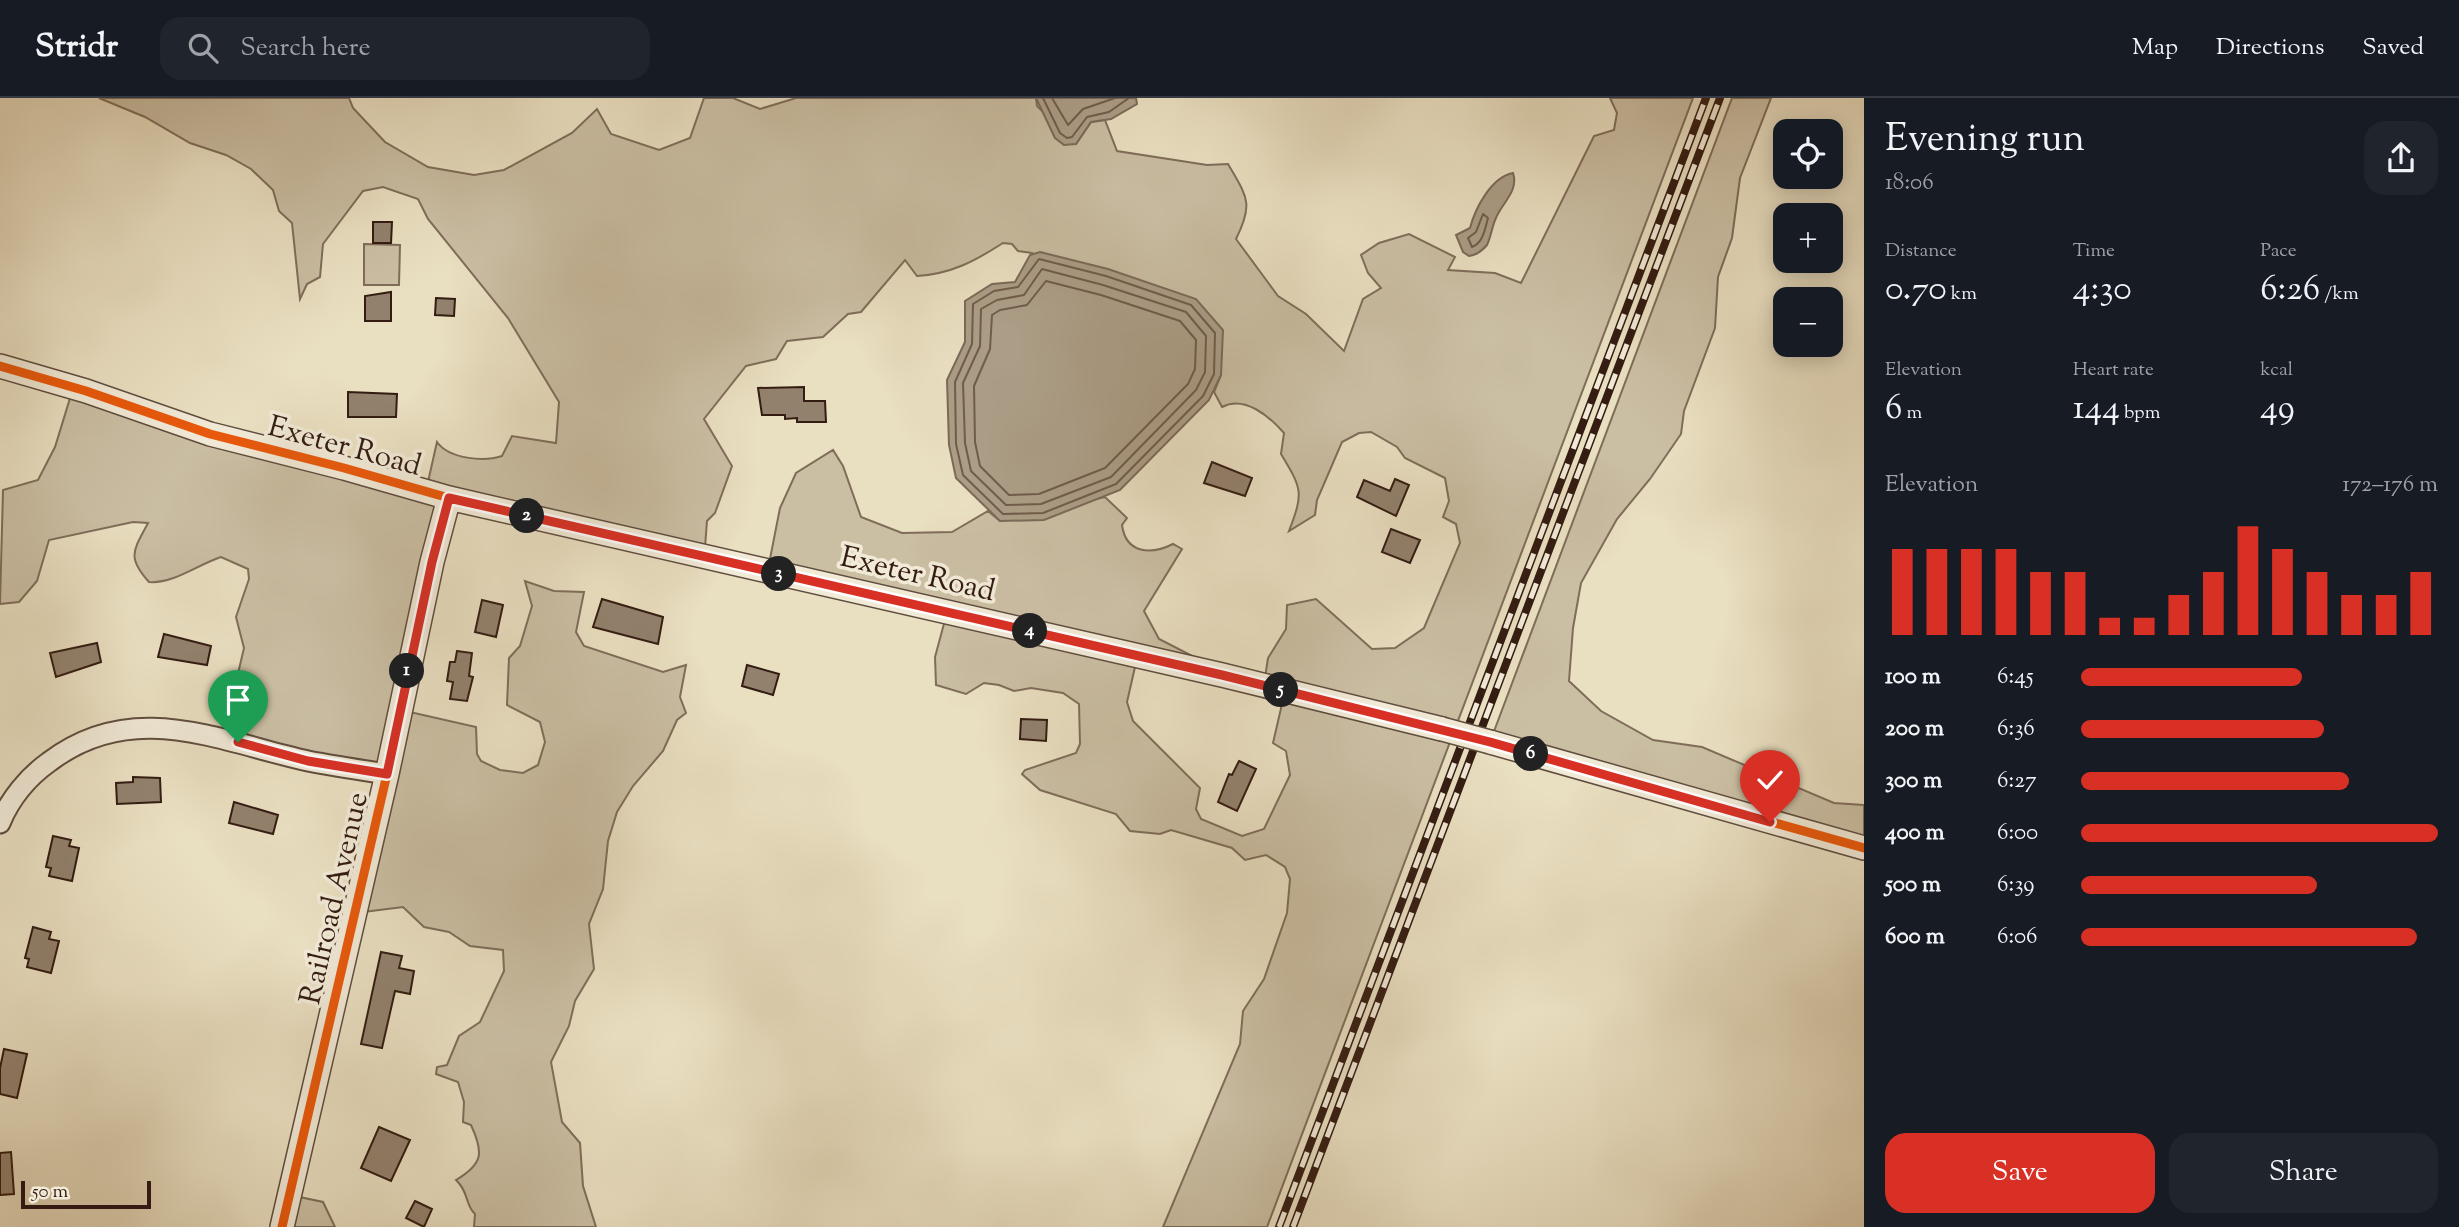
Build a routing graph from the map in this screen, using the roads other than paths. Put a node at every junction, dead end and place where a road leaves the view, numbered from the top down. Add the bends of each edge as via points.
1 (0, 366) edge
2 (449, 498) junction
3 (387, 774) junction
4 (0, 823) edge
5 (1864, 848) edge
6 (282, 1227) edge

1 - 2 street, Exeter Road via 210,434
2 - 3 street, Railroad Avenue
2 - 5 street, Exeter Road, bridge via 1442,729
3 - 4 street via 179,731 147,727 114,730 88,737 34,773
3 - 6 street, Railroad Avenue

